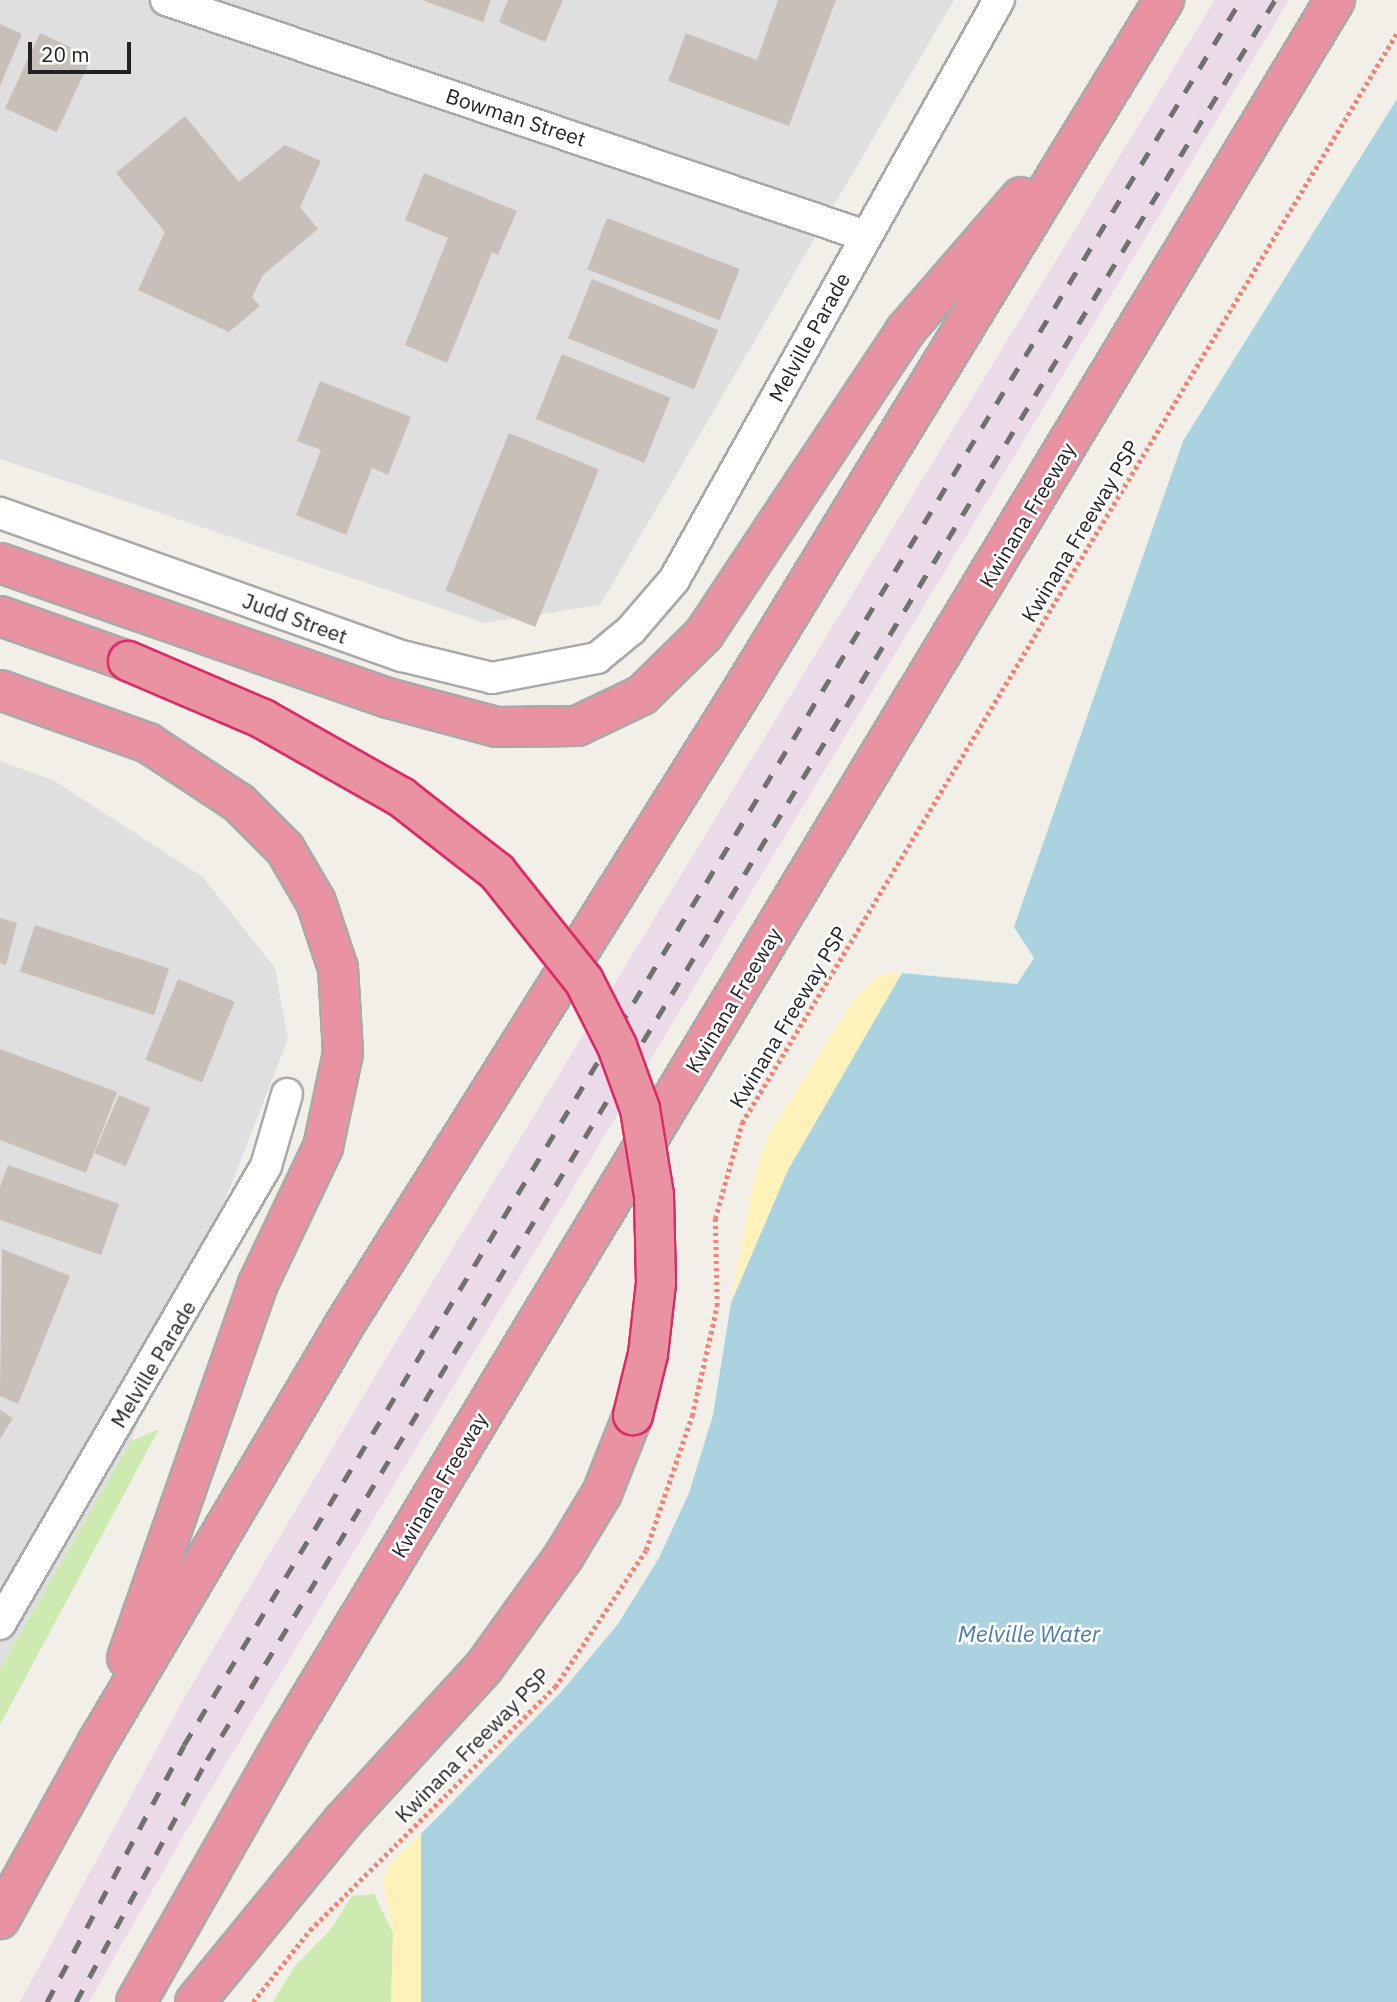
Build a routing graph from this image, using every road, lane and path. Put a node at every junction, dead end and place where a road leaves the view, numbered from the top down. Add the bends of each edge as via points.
1 (166, 0) edge
2 (999, 0) edge
3 (1164, 0) edge
4 (1335, 0) edge
5 (1397, 33) edge
6 (1094, 113) junction
7 (866, 236) junction
8 (0, 513) edge
9 (0, 563) edge
10 (0, 616) edge
11 (597, 658) joint
12 (0, 690) edge
13 (287, 1094) dead end
14 (0, 1624) edge
15 (99, 1740) junction
16 (0, 1919) edge
17 (136, 2002) edge
18 (195, 2002) edge
19 (253, 2002) edge

1 - 7 street, Bowman Street
2 - 7 street, Melville Parade
3 - 6 highway
4 - 17 highway, Kwinana Freeway via 292,1729
5 - 19 path, Kwinana Freeway PSP via 742,1124 715,1219 715,1318 692,1416 646,1550 555,1688 310,1930
6 - 9 highway via 905,331 704,634 642,695 577,726 497,727 388,698
6 - 15 highway via 732,708 343,1327
7 - 11 street, Melville Parade via 674,580 631,630
8 - 11 street, Judd Street via 402,656 492,678
10 - 18 highway, bridge via 128,661 264,719 401,797 496,872 584,981 617,1046 640,1109 654,1195 656,1283 648,1354 633,1415 602,1493 564,1556 484,1667 344,1819
12 - 15 highway via 148,743 239,803 285,849 316,902 338,968 343,1053 323,1147 258,1284
13 - 14 street, Melville Parade via 266,1167
15 - 16 highway

